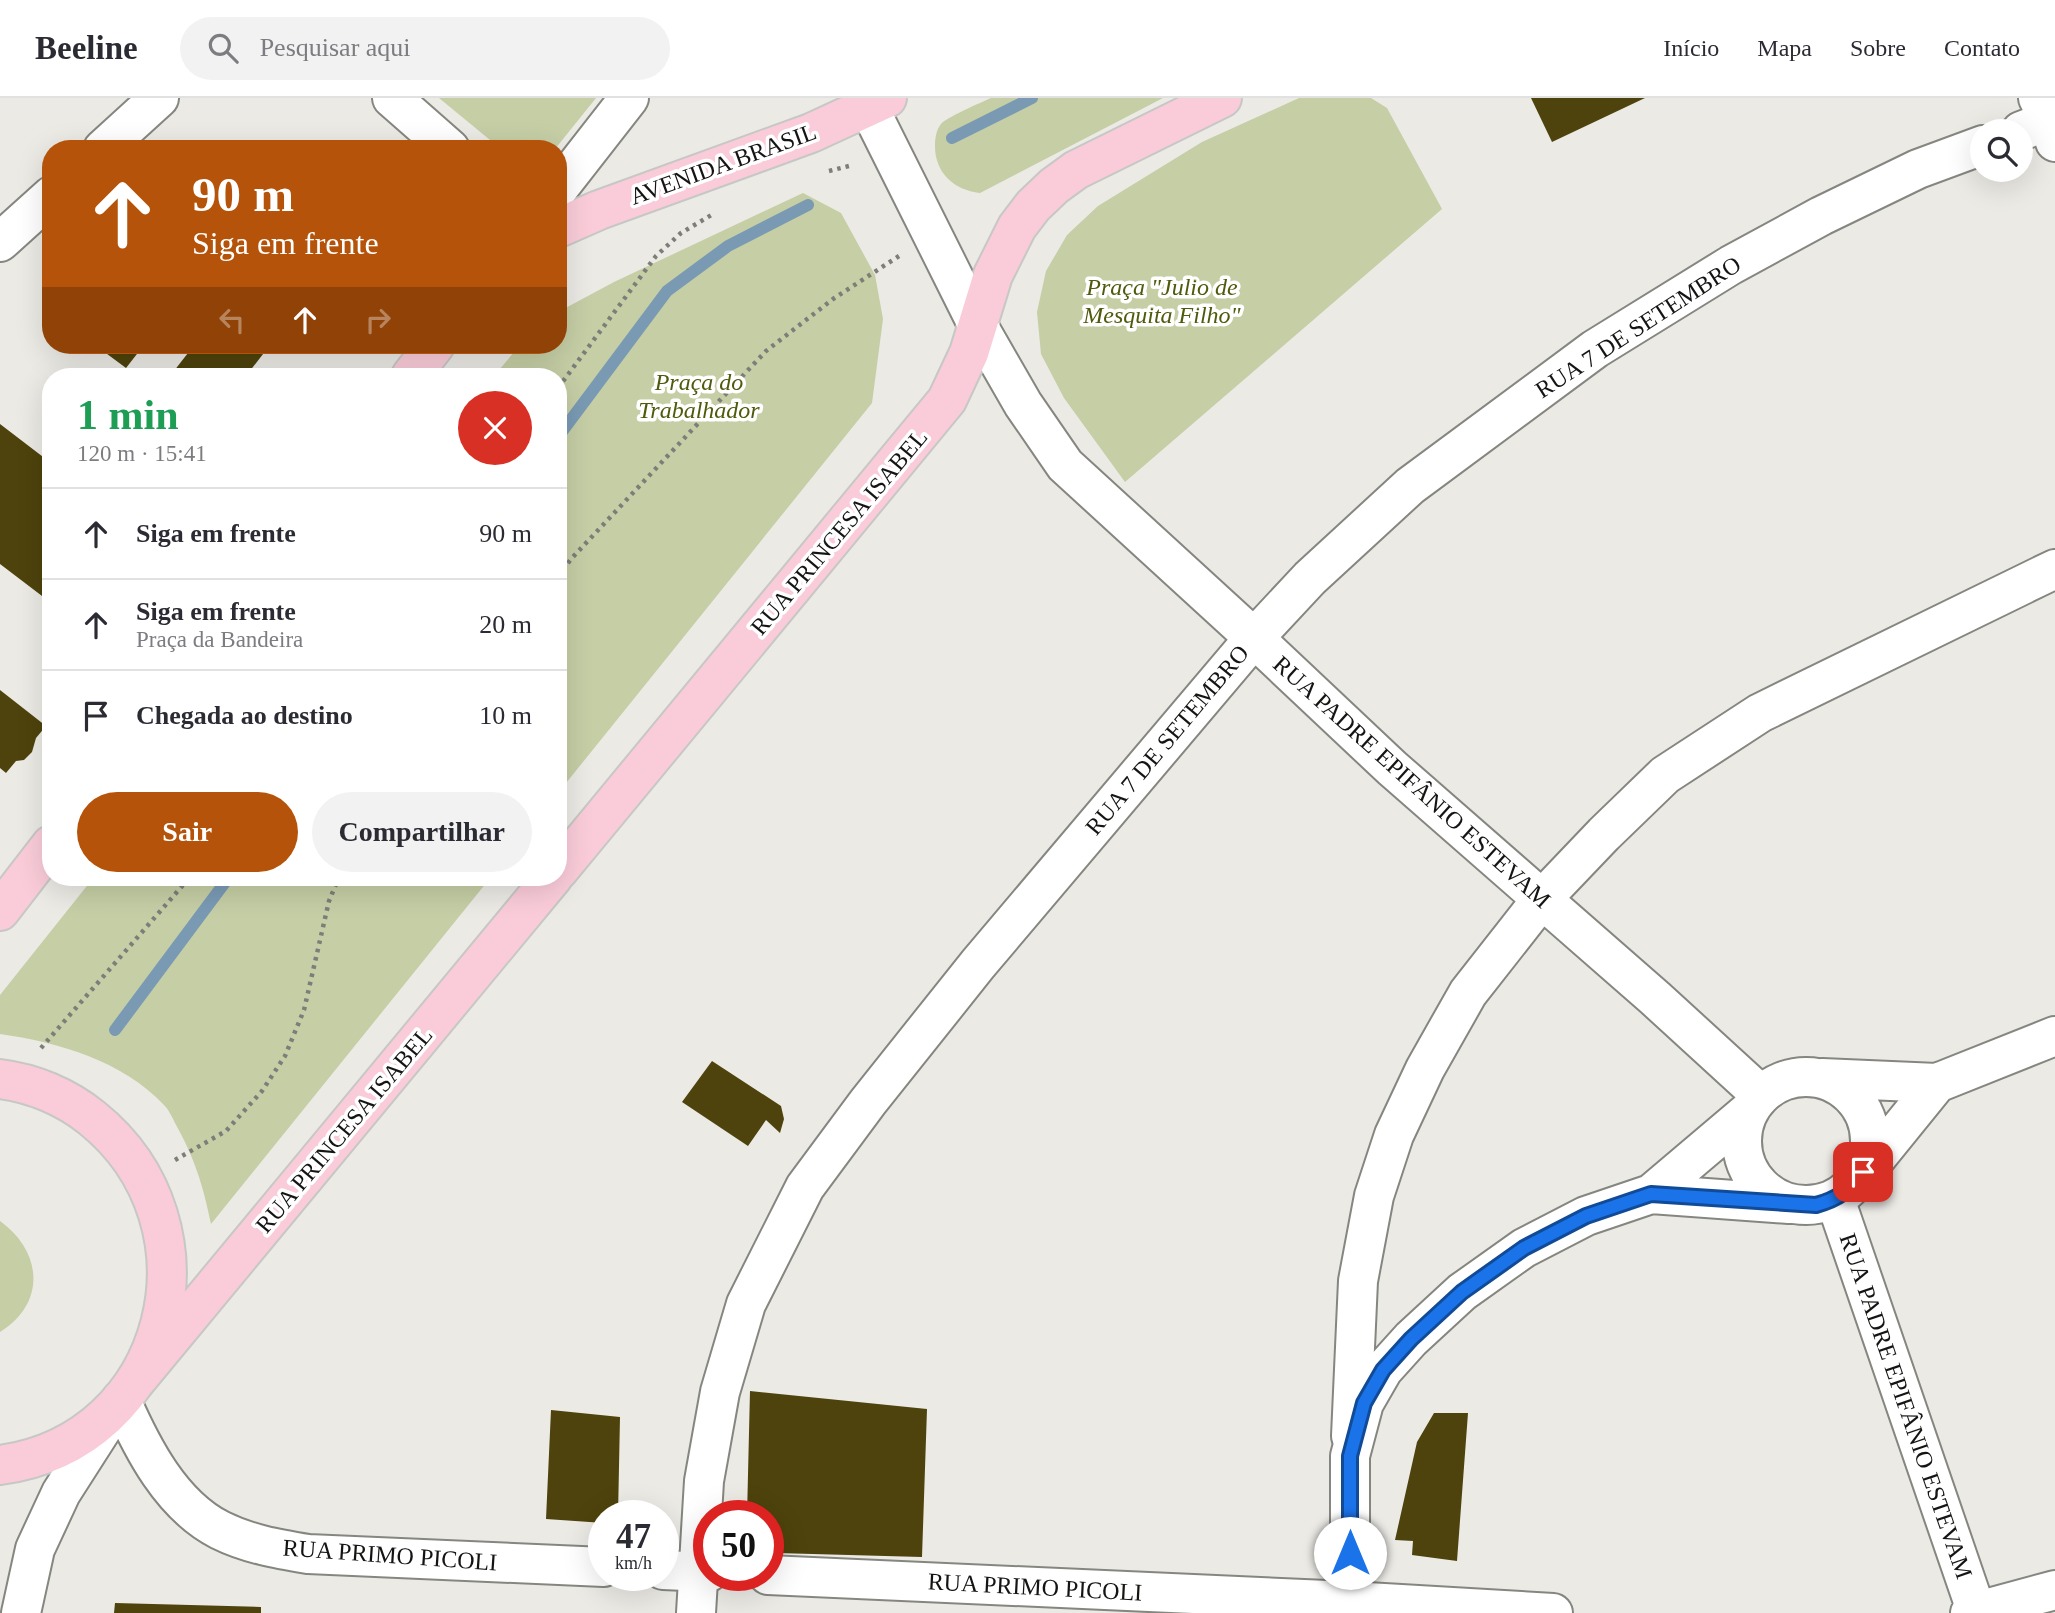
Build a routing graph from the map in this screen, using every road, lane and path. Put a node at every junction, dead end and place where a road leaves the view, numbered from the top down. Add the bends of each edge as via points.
1 (159, 98) edge
2 (392, 98) edge
3 (629, 98) edge
4 (1222, 98) edge
5 (873, 101) edge
6 (113, 140) edge
7 (440, 140) edge
8 (1970, 150) edge
9 (849, 166) dead end
10 (824, 173) dead end
11 (567, 177) edge
12 (42, 204) edge
13 (723, 208) dead end
14 (567, 224) edge
15 (927, 227) junction
16 (0, 242) edge
17 (977, 324) junction
18 (428, 354) edge
19 (417, 368) edge
20 (567, 376) edge
21 (567, 565) edge
22 (2055, 569) edge
23 (1254, 638) junction
24 (42, 857) edge
25 (567, 860) edge
26 (182, 886) edge
27 (335, 886) edge
28 (546, 886) edge
29 (1541, 900) junction
30 (0, 911) edge
31 (2055, 1036) edge
32 (1820, 1078) junction
33 (7, 1080) edge
34 (1937, 1083) junction
35 (1755, 1103) junction
36 (144, 1178) junction
37 (1651, 1194) junction
38 (1843, 1194) junction
39 (1796, 1205) junction
40 (127, 1391) junction
41 (1350, 1456) junction
42 (0, 1465) edge
43 (588, 1566) edge
44 (690, 1571) edge
45 (784, 1576) edge
46 (2055, 1590) edge
47 (1350, 1607) edge
48 (21, 1613) edge
49 (696, 1613) edge
50 (1553, 1613) edge
51 (1975, 1613) edge

1 - 6 street
2 - 7 street
3 - 11 street
4 - 17 main road, RUA PRINCESA ISABEL via 1076,170 1040,199 1017,227 993,275
5 - 14 main road, AVENIDA BRASIL via 811,133
5 - 15 street, RUA PADRE EPIFÂNIO ESTEVAM
8 - 23 street, RUA 7 DE SETEMBRO via 1918,169 1821,216 1595,349 1410,486 1310,578
9 - 10 path
12 - 16 street
13 - 20 path via 681,233 656,256
15 - 17 street, RUA PADRE EPIFÂNIO ESTEVAM
15 - 21 path via 766,351
17 - 23 street, RUA PADRE EPIFÂNIO ESTEVAM via 1065,465
17 - 25 main road, RUA PRINCESA ISABEL via 959,376 932,420
18 - 19 main road
22 - 29 street via 1749,720 1665,775
23 - 29 street, RUA PADRE EPIFÂNIO ESTEVAM
23 - 44 street, RUA 7 DE SETEMBRO via 970,974 805,1187 747,1304 720,1392
24 - 30 main road
26 - 33 path
27 - 36 path via 304,1010 285,1056 262,1091 226,1131
28 - 40 main road, RUA PRINCESA ISABEL
29 - 35 street, RUA PADRE EPIFÂNIO ESTEVAM via 1655,998
29 - 41 street via 1468,993 1394,1135 1374,1196 1358,1281
31 - 34 street
32 - 34 street
32 - 35 street via 1798,1077 1778,1083
32 - 38 street via 1839,1085 1854,1098 1866,1114 1871,1133 1863,1172
33 - 36 main road via 55,1094 82,1110 127,1152
34 - 38 street
35 - 37 street
35 - 39 street via 1742,1130 1748,1170 1760,1187
36 - 40 main road via 161,1218 168,1260 166,1303 155,1345
37 - 39 street
37 - 41 street via 1586,1216 1524,1248 1462,1292 1383,1370 1364,1403
38 - 39 street via 1816,1205
38 - 51 street, RUA PADRE EPIFÂNIO ESTEVAM
40 - 42 main road via 99,1422 62,1446 20,1463
40 - 43 street, RUA PRIMO PICOLI via 140,1443 185,1504 219,1529 262,1546 308,1554
40 - 48 street via 61,1493 35,1549
41 - 47 street
44 - 49 street, RUA 7 DE SETEMBRO
45 - 47 street, RUA PRIMO PICOLI
46 - 51 street
47 - 50 street, RUA PRIMO PICOLI

